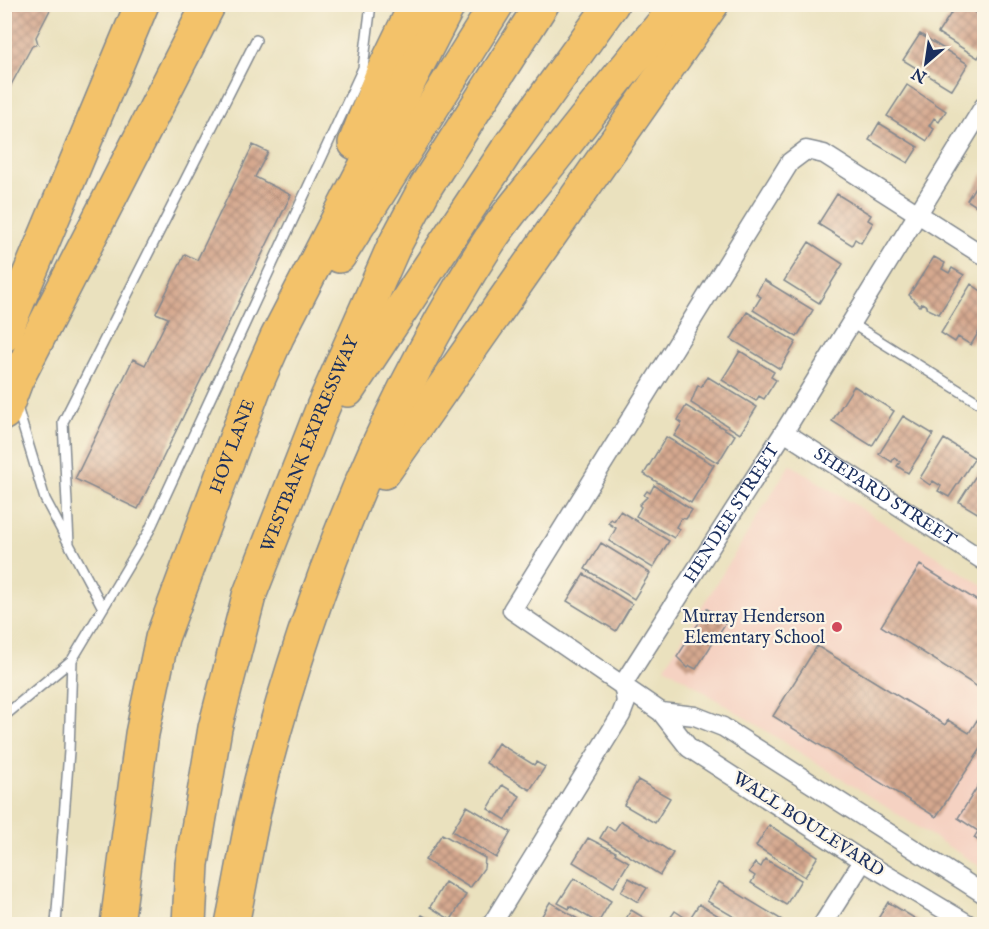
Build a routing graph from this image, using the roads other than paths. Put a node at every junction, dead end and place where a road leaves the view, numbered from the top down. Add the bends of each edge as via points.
1 (142, 4) edge
2 (209, 4) edge
3 (371, 4) edge
4 (416, 4) edge
5 (449, 4) edge
6 (497, 4) edge
7 (542, 4) edge
8 (612, 4) edge
9 (680, 4) edge
10 (712, 4) edge
11 (256, 40) dead end
12 (984, 106) edge
13 (918, 214) junction
14 (984, 256) edge
15 (851, 323) junction
16 (4, 335) edge
17 (277, 337) junction
18 (16, 381) junction
19 (254, 389) junction
20 (984, 406) edge
21 (4, 413) edge
22 (784, 432) junction
23 (300, 464) junction
24 (339, 541) junction
25 (69, 544) junction
26 (984, 561) edge
27 (103, 608) junction
28 (72, 660) junction
29 (623, 684) junction
30 (661, 711) junction
31 (4, 716) edge
32 (863, 861) junction
33 (984, 894) edge
34 (56, 924) edge
35 (117, 924) edge
36 (189, 924) edge
37 (232, 924) edge
38 (492, 924) edge
39 (823, 924) edge
40 (968, 924) edge

1 - 16 highway
2 - 18 highway
3 - 27 lane via 363,68 149,531
4 - 17 highway via 383,72
5 - 17 highway, HOV LANE
6 - 19 highway
7 - 23 highway, WESTBANK EXPRESSWAY via 426,186 393,248
8 - 23 highway via 509,147
9 - 24 highway via 491,238 419,361 363,477
10 - 24 highway
11 - 25 lane via 63,422
12 - 13 street, HENDEE STREET
13 - 14 street
13 - 15 street, HENDEE STREET
13 - 29 street, WALL BOULEVARD via 824,154 806,150 790,162 512,609
15 - 20 lane
15 - 22 street, HENDEE STREET
17 - 19 highway, HOV LANE
18 - 21 highway
18 - 25 lane via 18,416 45,499
19 - 35 highway, HOV LANE via 162,638 140,745
22 - 26 street, SHEPARD STREET
22 - 29 street, HENDEE STREET
23 - 36 highway, WESTBANK EXPRESSWAY via 249,596 215,728 192,864
24 - 37 highway via 307,626 262,780
25 - 27 lane
27 - 28 lane
28 - 31 lane
28 - 34 lane
29 - 30 street, WALL BOULEVARD
29 - 38 street via 626,702 621,715
30 - 32 street, WALL BOULEVARD via 689,748
30 - 33 street, WALL BOULEVARD via 695,716 723,727
32 - 39 street
32 - 40 street, WALL BOULEVARD

